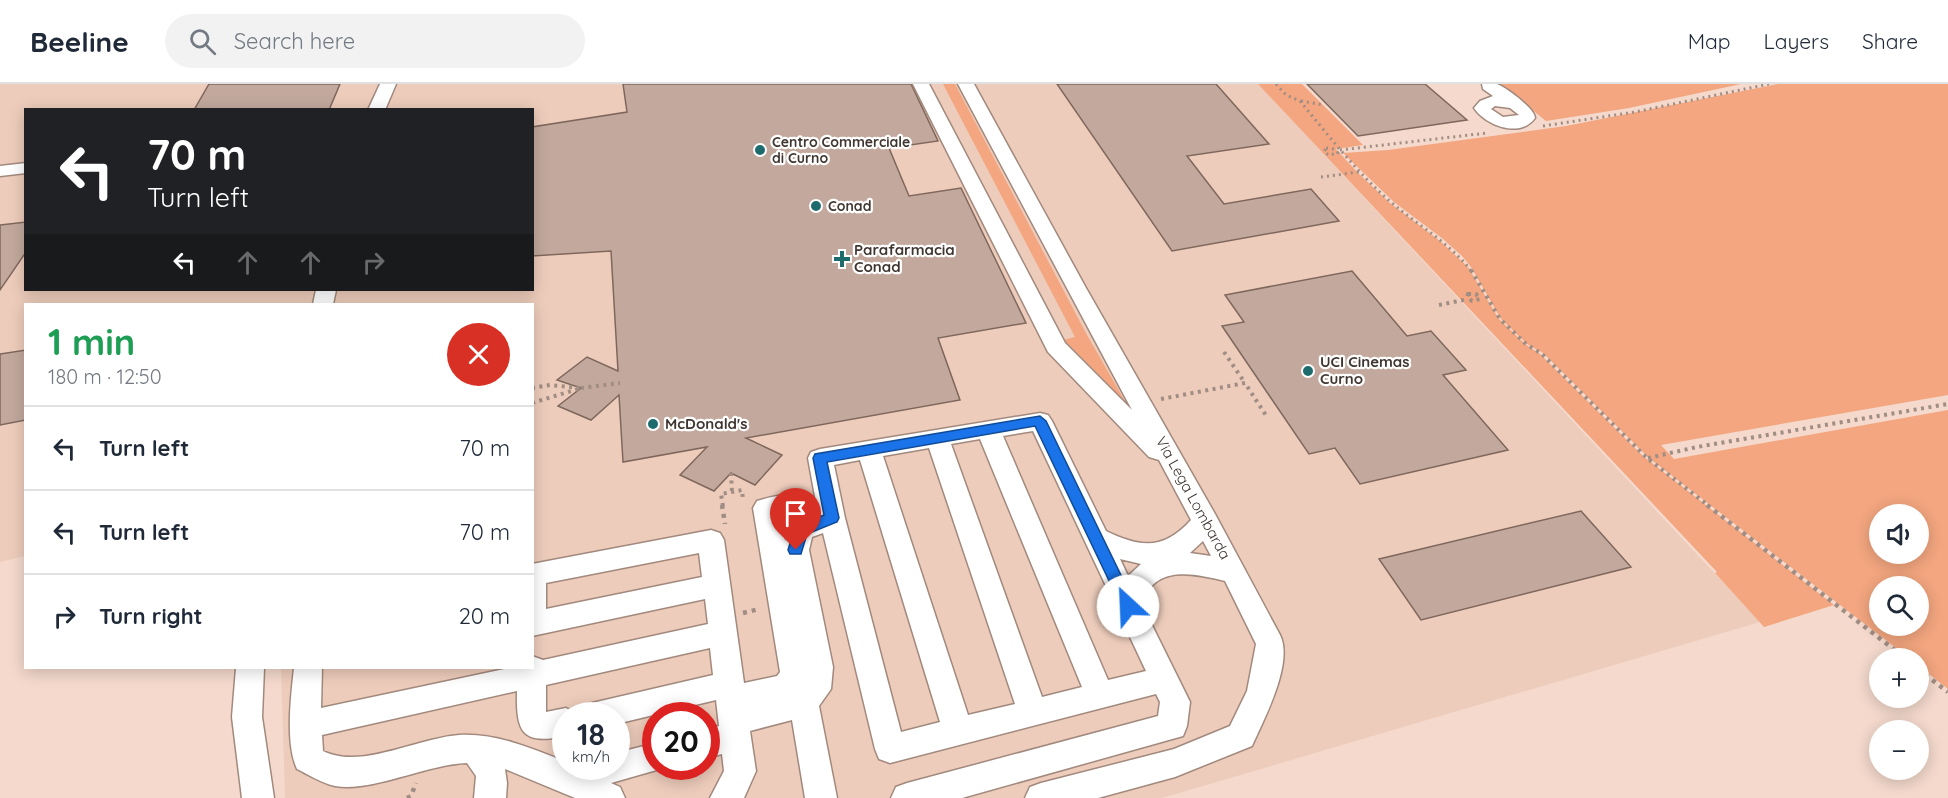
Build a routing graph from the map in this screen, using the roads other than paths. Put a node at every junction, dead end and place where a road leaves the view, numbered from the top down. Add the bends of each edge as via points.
1 (388, 84) edge
2 (921, 84) edge
3 (966, 84) edge
4 (1489, 91) edge
5 (1522, 107) dead end
6 (377, 108) edge
7 (24, 168) edge
8 (0, 171) edge
9 (988, 429) junction
10 (937, 438) junction
11 (869, 450) junction
12 (1179, 472) junction
13 (790, 504) dead end
14 (832, 518) junction
15 (1206, 521) junction
16 (1096, 538) junction
17 (1234, 573) junction
18 (534, 575) edge
19 (727, 595) junction
20 (1128, 606) junction
21 (534, 624) edge
22 (723, 633) junction
23 (250, 669) edge
24 (314, 669) edge
25 (532, 671) edge
26 (1164, 679) junction
27 (1100, 695) junction
28 (804, 703) junction
29 (732, 710) junction
30 (1033, 712) junction
31 (630, 714) edge
32 (306, 725) junction
33 (552, 725) edge
34 (720, 726) edge
35 (958, 731) junction
36 (474, 749) junction
37 (552, 773) edge
38 (569, 780) edge
39 (258, 798) edge
40 (490, 798) edge
41 (609, 798) edge
42 (726, 798) edge
43 (821, 798) edge
44 (907, 798) edge
45 (1041, 798) edge

1 - 6 street
2 - 12 street via 1056,347
3 - 12 street, Via Lega Lombarda
4 - 5 street
7 - 8 street
9 - 10 street
9 - 16 street via 1040,421
9 - 27 street
10 - 11 street
10 - 30 street
11 - 14 street via 820,458
11 - 35 street
12 - 15 street, Via Lega Lombarda
13 - 29 street via 766,508 795,672 792,682 784,687
14 - 28 street via 800,531 796,550 819,667 816,689
14 - 35 street via 890,748
15 - 16 street via 1183,544 1163,552 1140,554 1117,549
15 - 17 street, Via Lega Lombarda
16 - 20 street
17 - 20 street via 1192,562 1168,564 1149,573 1134,587
17 - 45 street, Via Lega Lombarda via 1270,644 1262,692 1241,736 1175,763
18 - 19 street via 719,535
19 - 21 street
19 - 22 street
20 - 26 street
22 - 25 street
22 - 29 street
23 - 39 street via 247,717
24 - 32 street
25 - 32 street
25 - 33 street via 531,718 537,725
26 - 27 street
26 - 44 street via 1175,702 1172,726
27 - 30 street
28 - 29 street
28 - 43 street
29 - 31 street
29 - 34 street
29 - 42 street via 740,771
30 - 35 street
32 - 36 street via 308,759 336,772
36 - 37 street via 496,752
36 - 40 street via 487,761 493,778
38 - 41 street

